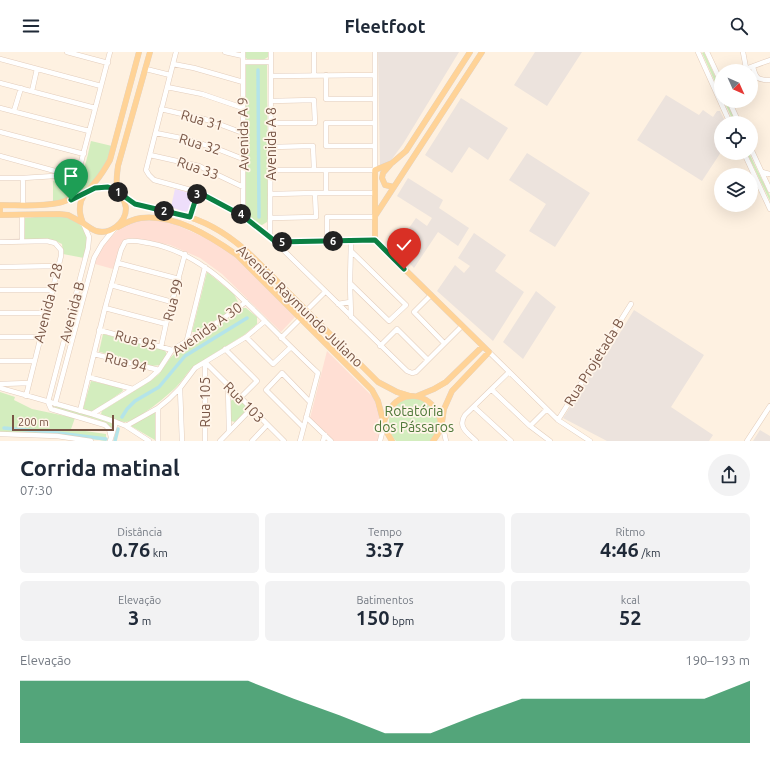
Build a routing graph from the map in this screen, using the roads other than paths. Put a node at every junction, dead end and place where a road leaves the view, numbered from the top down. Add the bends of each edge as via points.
1 (67, 52) edge
2 (110, 52) edge
3 (139, 52) edge
4 (150, 52) edge
5 (176, 52) edge
6 (225, 52) edge
7 (271, 52) edge
8 (314, 52) edge
9 (375, 52) edge
10 (470, 52) edge
11 (482, 52) edge
12 (698, 52) edge
13 (707, 52) edge
14 (743, 52) edge
15 (243, 54) edge
16 (0, 59) edge
17 (770, 60) edge
18 (243, 62) junction
19 (271, 62) junction
20 (108, 63) junction
21 (173, 64) junction
22 (745, 64) edge
23 (758, 64) edge
24 (714, 66) edge
25 (38, 69) junction
26 (146, 69) junction
27 (170, 75) junction
28 (314, 75) junction
29 (326, 75) junction
30 (375, 75) junction
31 (271, 76) junction
32 (758, 78) edge
33 (770, 80) edge
34 (243, 82) junction
35 (0, 83) edge
36 (101, 86) junction
37 (167, 87) junction
38 (21, 88) junction
39 (32, 91) junction
40 (375, 99) junction
41 (271, 101) junction
42 (0, 108) edge
43 (95, 108) junction
44 (243, 108) junction
45 (161, 109) junction
46 (14, 111) junction
47 (727, 116) edge
48 (271, 123) junction
49 (375, 123) junction
50 (89, 131) junction
51 (0, 132) edge
52 (156, 133) junction
53 (243, 133) junction
54 (375, 146) junction
55 (271, 147) junction
56 (84, 154) junction
57 (150, 155) junction
58 (0, 156) edge
59 (243, 159) junction
60 (747, 160) edge
61 (756, 160) edge
62 (392, 163) junction
63 (271, 170) junction
64 (314, 170) junction
65 (326, 170) junction
66 (375, 170) junction
67 (762, 172) junction
68 (770, 174) edge
69 (70, 175) junction
70 (0, 178) edge
71 (23, 178) junction
72 (243, 187) junction
73 (394, 188) junction
74 (770, 190) edge
75 (87, 192) junction
76 (198, 192) junction
77 (315, 193) junction
78 (272, 194) junction
79 (326, 194) junction
80 (375, 194) junction
81 (121, 195) junction
82 (388, 196) junction
83 (0, 205) edge
84 (23, 205) junction
85 (770, 209) edge
86 (0, 215) edge
87 (22, 215) junction
88 (243, 216) junction
89 (190, 217) junction
90 (375, 217) junction
91 (271, 218) junction
92 (83, 223) junction
93 (116, 228) junction
94 (270, 237) junction
95 (375, 240) junction
96 (327, 241) junction
97 (351, 241) junction
98 (0, 242) edge
99 (22, 242) junction
100 (276, 242) junction
101 (351, 251) junction
102 (185, 254) junction
103 (118, 263) junction
104 (58, 266) junction
105 (0, 267) edge
106 (205, 267) junction
107 (179, 279) junction
108 (350, 283) junction
109 (111, 285) junction
110 (0, 290) edge
111 (51, 290) junction
112 (325, 292) junction
113 (431, 295) junction
114 (172, 302) junction
115 (246, 302) junction
116 (350, 302) junction
117 (338, 304) junction
118 (631, 304) dead end
119 (104, 308) junction
120 (307, 310) junction
121 (0, 313) edge
122 (45, 313) junction
123 (351, 317) junction
124 (300, 319) junction
125 (265, 321) junction
126 (166, 324) junction
127 (462, 326) junction
128 (99, 330) junction
129 (0, 337) edge
130 (40, 337) junction
131 (246, 337) junction
132 (282, 338) junction
133 (187, 340) junction
134 (444, 343) junction
135 (380, 346) junction
136 (483, 346) junction
137 (161, 347) junction
138 (291, 347) junction
139 (225, 349) junction
140 (172, 350) junction
141 (489, 352) junction
142 (94, 354) junction
143 (428, 360) junction
144 (0, 361) edge
145 (34, 361) junction
146 (205, 362) junction
147 (159, 370) junction
148 (509, 372) junction
149 (88, 377) junction
150 (29, 383) junction
151 (0, 384) edge
152 (228, 386) junction
153 (0, 388) edge
154 (180, 388) junction
155 (133, 389) junction
156 (492, 390) junction
157 (26, 396) junction
158 (413, 396) junction
159 (240, 398) junction
160 (48, 402) junction
161 (310, 402) junction
162 (55, 404) junction
163 (770, 406) edge
164 (474, 407) junction
165 (158, 408) junction
166 (251, 409) junction
167 (546, 410) junction
168 (80, 411) junction
169 (92, 414) junction
170 (306, 417) junction
171 (558, 420) junction
172 (116, 422) junction
173 (442, 422) junction
174 (384, 424) junction
175 (267, 425) junction
176 (126, 426) junction
177 (530, 426) junction
178 (303, 427) junction
179 (229, 431) junction
180 (0, 434) edge
181 (325, 435) junction
182 (56, 439) edge
183 (111, 439) edge
184 (89, 441) edge
185 (148, 441) edge
186 (158, 441) edge
187 (182, 441) edge
188 (205, 441) edge
189 (220, 441) edge
190 (252, 441) edge
191 (284, 441) edge
192 (300, 441) edge
193 (323, 441) edge
194 (331, 441) edge
195 (380, 441) edge
196 (392, 441) edge
197 (433, 441) edge
198 (446, 441) edge
199 (476, 441) edge
200 (511, 441) edge
201 (550, 441) edge
202 (590, 441) edge
203 (747, 441) edge

1 - 20 street
2 - 20 street
3 - 75 main road via 110,160
4 - 26 main road
5 - 21 street
6 - 15 street
7 - 19 street, Avenida A 8
8 - 28 street
9 - 30 street
10 - 62 main road via 406,151
11 - 73 main road
12 - 47 street
13 - 24 street
14 - 22 street
15 - 18 street, Avenida A 9
16 - 25 street
17 - 23 street
18 - 19 street
18 - 34 street, Avenida A 9
19 - 31 street, Avenida A 8
20 - 36 street
21 - 27 street
21 - 34 street
25 - 36 street
25 - 39 street
26 - 27 street
26 - 81 main road via 118,166 117,186
27 - 37 street
28 - 29 street
28 - 31 street
29 - 30 street
29 - 40 street via 326,99
30 - 40 street
31 - 41 street, Avenida A 8
32 - 33 street
34 - 44 street, Avenida A 9
35 - 38 street
36 - 43 street
37 - 44 street via 202,94
37 - 45 street
38 - 39 street
38 - 46 street
39 - 43 street
40 - 49 street
41 - 48 street, Avenida A 8
41 - 48 street via 314,100 315,123
42 - 46 street
43 - 50 street
44 - 53 street, Avenida A 9
45 - 52 street
45 - 53 street, Rua 31 via 208,120
46 - 50 street
48 - 55 street, Avenida A 8
49 - 54 street
49 - 54 street via 326,123 326,146
50 - 56 street
51 - 56 street
52 - 57 street
52 - 59 street, Rua 32 via 207,144
53 - 59 street, Avenida A 9
54 - 66 street
55 - 63 street, Avenida A 8
55 - 64 street via 313,146
56 - 69 street via 77,172
57 - 72 street, Rua 33 via 199,166
57 - 76 street via 146,170 152,178
58 - 69 street
59 - 72 street, Avenida A 9
60 - 85 street
61 - 67 street
62 - 66 main road
62 - 73 main road via 382,178 385,185
63 - 64 street
63 - 78 street, Avenida A 8
64 - 65 street
65 - 66 street
65 - 79 street
66 - 80 main road
67 - 68 street
67 - 74 street
69 - 71 street
70 - 71 street
71 - 84 street
72 - 88 street, Avenida A 9
73 - 82 main road
75 - 81 main road via 102,187 114,189
75 - 84 main road via 60,203
75 - 92 main road via 80,205
76 - 88 street
76 - 89 street
77 - 78 street
77 - 79 street
77 - 91 street via 316,217
78 - 91 street, Avenida A 8
79 - 80 street
80 - 82 main road
80 - 90 main road
81 - 89 main road, Avenida Raymundo Juliano via 135,204
81 - 93 main road via 126,207 125,214
82 - 90 main road
83 - 84 main road
83 - 86 main road
86 - 87 main road
87 - 92 main road via 68,215
87 - 99 street
88 - 94 street
89 - 120 main road, Avenida Raymundo Juliano via 226,235 246,250
90 - 95 main road
90 - 96 street via 327,217
91 - 94 street, Avenida A 8
92 - 93 main road via 96,231
92 - 160 street, Avenida B via 89,237 88,248
93 - 124 main road, Avenida Raymundo Juliano via 139,218 160,218 182,224 237,255
93 - 162 street via 94,258
94 - 100 street
95 - 97 street
95 - 113 main road
96 - 97 street
96 - 100 street
97 - 101 street
98 - 99 street, Avenida A 28
99 - 104 street, Avenida A 28 via 55,243 61,252
100 - 112 street
101 - 108 street
101 - 108 street via 406,305 389,321
102 - 103 street via 152,244 129,241 122,246
102 - 106 street
102 - 107 street, Rua 99
103 - 107 street
103 - 109 street
104 - 105 street
104 - 111 street, Avenida A 28
106 - 115 street
106 - 133 street
107 - 114 street, Rua 99
108 - 116 street
109 - 114 street
109 - 119 street
110 - 111 street
111 - 122 street, Avenida A 28
112 - 117 street
112 - 120 street
113 - 127 main road
113 - 134 street via 414,312
114 - 126 street, Rua 99
115 - 125 street
115 - 133 street, Avenida A 30
116 - 117 street
116 - 123 street
117 - 123 street
118 - 171 street, Rua Projetada B
119 - 126 street
119 - 128 street
120 - 158 main road, Avenida Raymundo Juliano via 378,382 397,392
121 - 122 street
122 - 130 street, Avenida A 28
123 - 135 street
124 - 132 street
124 - 174 main road, Avenida Raymundo Juliano via 372,390
125 - 131 street
125 - 132 street
126 - 137 street, Rua 99
127 - 134 street
127 - 136 main road
128 - 137 street, Rua 95
128 - 142 street
129 - 130 street
130 - 145 street, Avenida A 28
131 - 138 street via 273,364
131 - 139 street
132 - 138 street
133 - 140 street, Avenida A 30
134 - 143 street
135 - 143 street via 407,371 415,372
135 - 143 street via 398,329
136 - 141 main road
136 - 158 main road via 446,382
137 - 140 street, Rua 95
138 - 161 street via 318,373
139 - 146 street
139 - 159 street via 257,381
140 - 147 street, Avenida A 30
141 - 148 street
141 - 173 main road via 452,391 444,408
142 - 147 street, Rua 94
142 - 149 street
144 - 145 street
145 - 150 street, Avenida A 28
146 - 152 street, Rua 103
146 - 154 street via 195,368
146 - 188 street, Rua 105
147 - 155 street, Avenida A 30
148 - 156 street
148 - 167 street
149 - 155 street
149 - 168 street
150 - 151 street
150 - 157 street, Avenida A 28
152 - 159 street, Rua 103
152 - 179 street
153 - 157 street
154 - 165 street
154 - 187 street
155 - 169 street, Avenida A 30
156 - 164 street
156 - 177 street
157 - 160 street
158 - 173 main road, Avenida Raymundo Juliano via 422,397 432,404
158 - 174 main road via 401,398 394,403 388,410
159 - 166 street, Rua 103
160 - 162 street
160 - 183 street via 51,409 105,425 109,429
161 - 170 street
161 - 178 street via 282,373 266,390
162 - 168 street
163 - 203 street
164 - 199 street via 462,424
164 - 200 street
165 - 176 street
165 - 186 street
166 - 175 street, Rua 103
166 - 179 street
167 - 171 street
167 - 177 street
168 - 169 street
169 - 172 street
170 - 178 street
170 - 181 street
171 - 202 street
172 - 176 street
172 - 183 street
173 - 197 main road
173 - 198 street
174 - 195 street
174 - 196 main road, Avenida Raymundo Juliano
175 - 190 street
175 - 191 street, Rua 103
176 - 185 street
177 - 201 street
178 - 192 street
179 - 189 street
180 - 182 street
181 - 193 street
181 - 194 street
182 - 184 street

